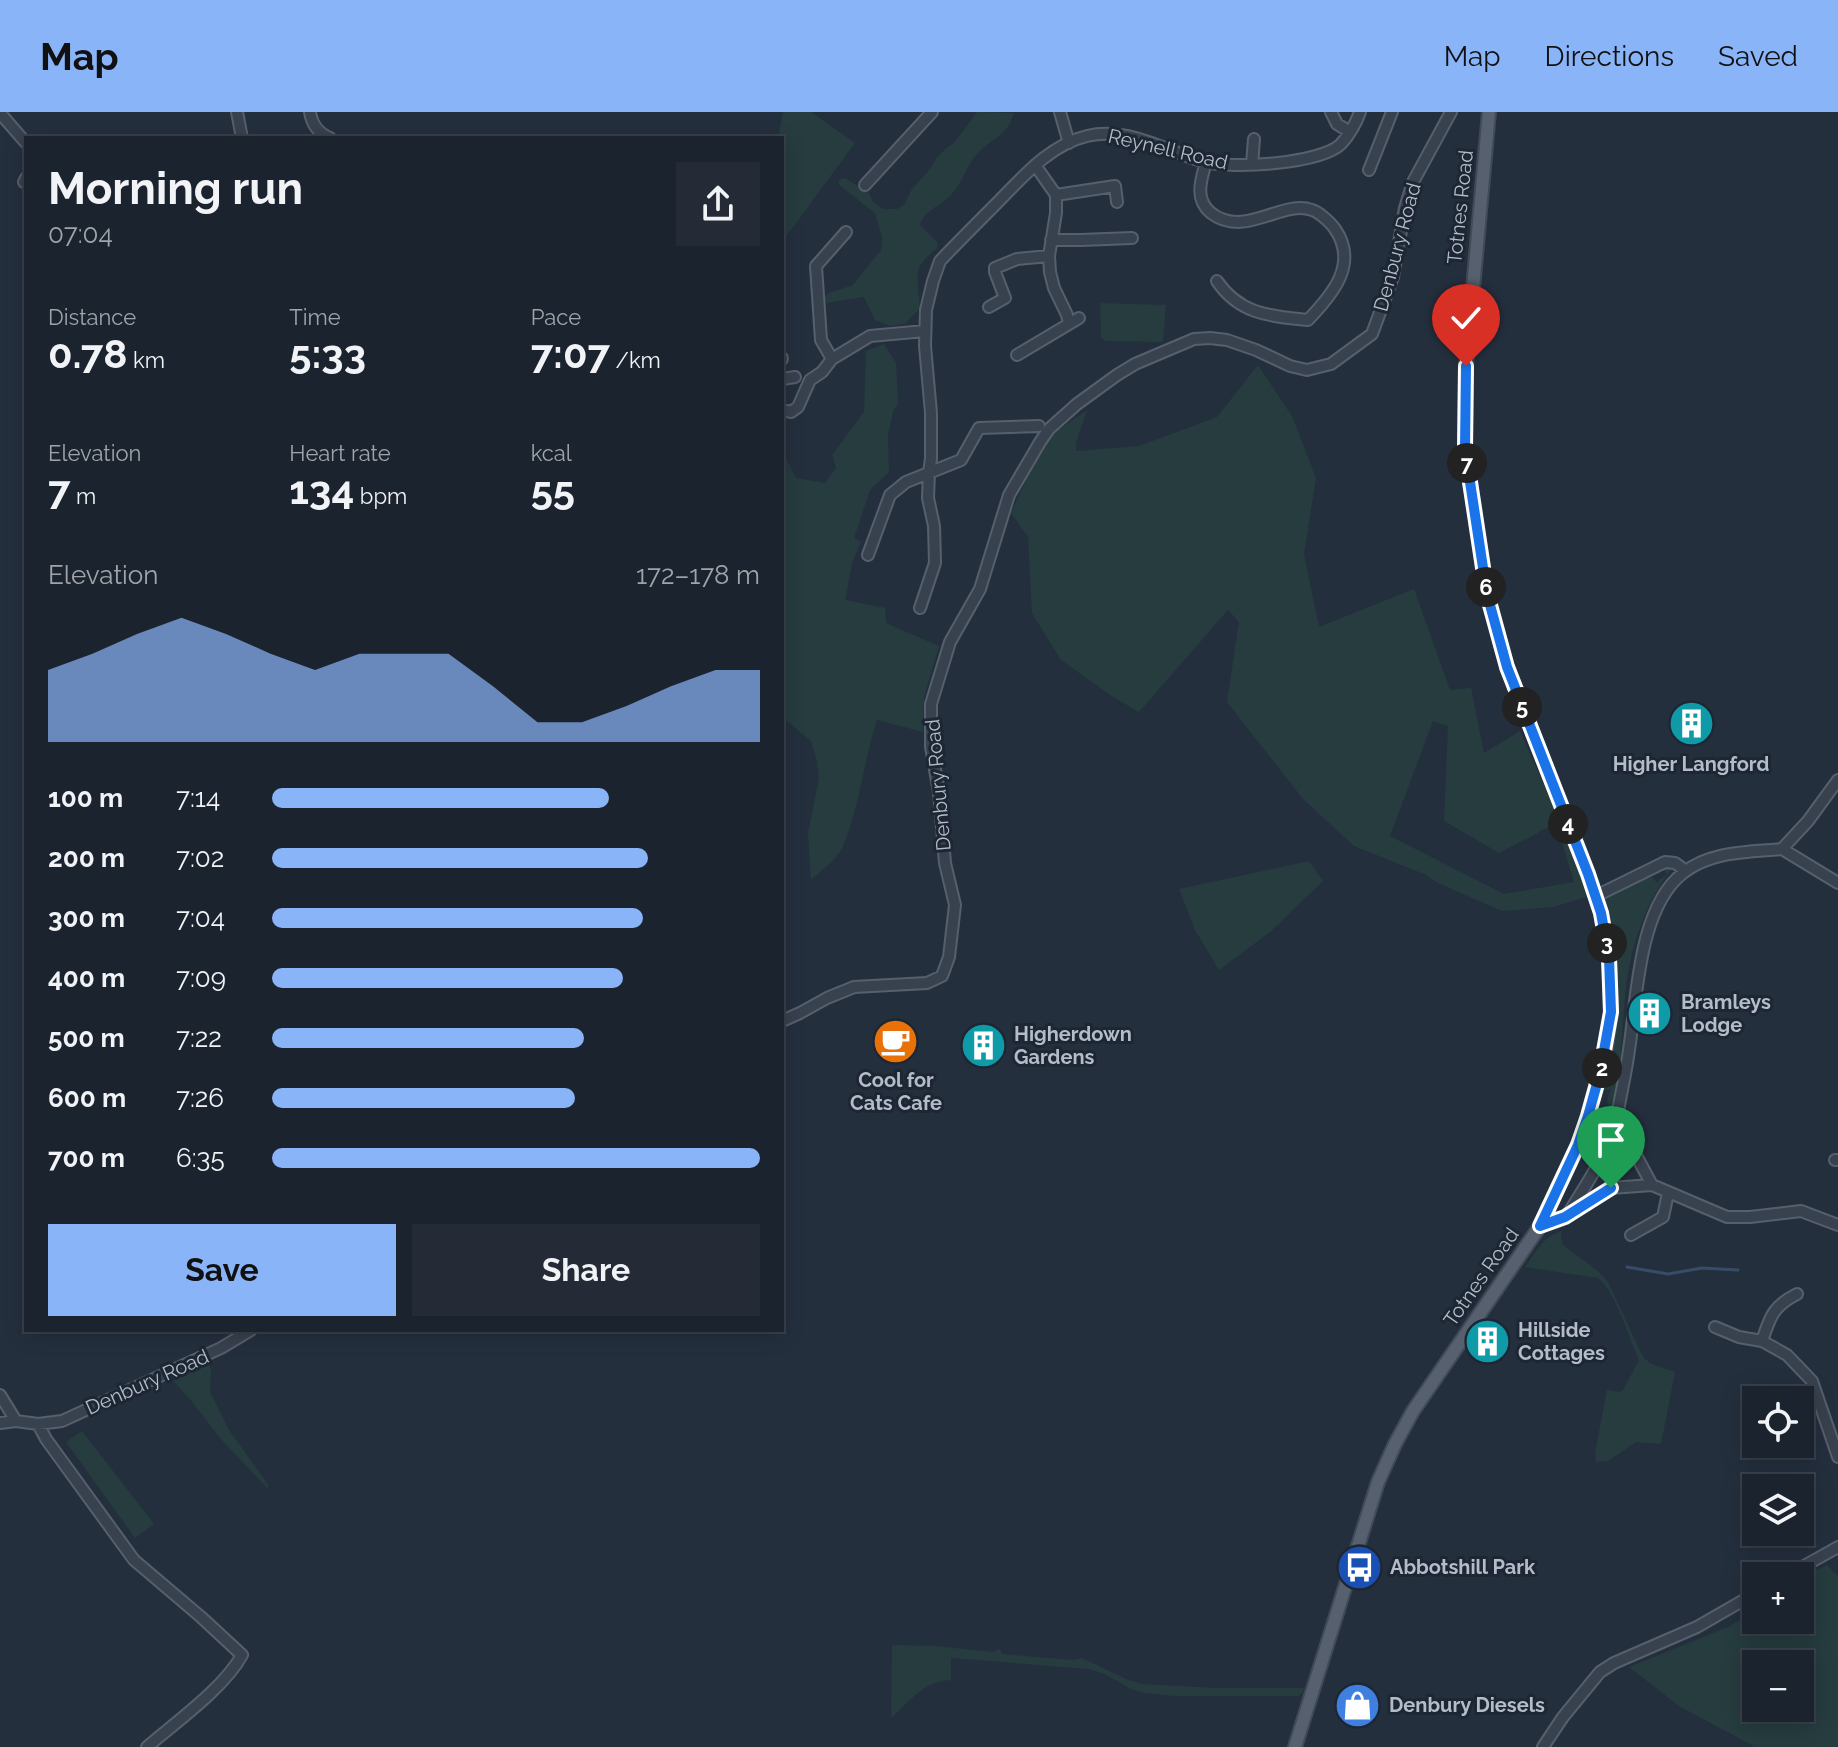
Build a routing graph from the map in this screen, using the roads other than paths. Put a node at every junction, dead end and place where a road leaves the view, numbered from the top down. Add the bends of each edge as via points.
1 (237, 112) edge
2 (310, 112) edge
3 (932, 112) edge
4 (1060, 112) edge
5 (1331, 112) edge
6 (1360, 112) edge
7 (1392, 112) edge
8 (1451, 112) edge
9 (1489, 112) edge
10 (0, 113) edge
11 (1350, 132) junction
12 (242, 136) edge
13 (325, 136) edge
14 (1254, 139) dead end
15 (24, 141) edge
16 (1069, 143) junction
17 (1362, 156) dead end
18 (1206, 162) junction
19 (1035, 165) junction
20 (1252, 165) junction
21 (865, 185) dead end
22 (1056, 195) junction
23 (1117, 202) dead end
24 (846, 232) dead end
25 (1132, 238) dead end
26 (1051, 240) junction
27 (1049, 256) junction
28 (1217, 281) dead end
29 (989, 307) dead end
30 (925, 331) junction
31 (1017, 355) dead end
32 (832, 359) junction
33 (795, 377) dead end
34 (784, 379) edge
35 (784, 410) edge
36 (1039, 426) dead end
37 (929, 472) junction
38 (868, 555) dead end
39 (920, 608) dead end
40 (1838, 780) edge
41 (1782, 849) junction
42 (1686, 871) junction
43 (1838, 883) edge
44 (1596, 896) junction
45 (784, 1020) edge
46 (1616, 1118) junction
47 (1652, 1185) junction
48 (1668, 1193) junction
49 (1568, 1214) junction
50 (1838, 1225) edge
51 (1540, 1226) junction
52 (1631, 1235) dead end
53 (1793, 1300) dead end
54 (1715, 1327) dead end
55 (248, 1332) edge
56 (1762, 1341) junction
57 (0, 1395) edge
58 (16, 1421) junction
59 (0, 1423) edge
60 (38, 1424) junction
61 (1838, 1457) edge
62 (1838, 1547) edge
63 (1811, 1562) edge
64 (1742, 1601) edge
65 (147, 1747) edge
66 (1295, 1747) edge
67 (1543, 1747) edge

1 - 12 street
2 - 13 street via 311,122
3 - 21 street
4 - 16 street
5 - 11 street
6 - 11 street, Reynell Road
7 - 17 street via 1371,165
8 - 45 street, Denbury Road via 1413,182 1393,277 1372,334 1331,364 1307,370 1227,340 1194,339 1117,375 1049,429 1009,495 980,589 950,642 931,704 931,747 955,905 942,976 927,983 854,987
9 - 44 main road, Totnes Road via 1466,366 1465,449 1487,594 1507,667
10 - 15 street
11 - 20 street, Reynell Road via 1340,145 1322,154
14 - 20 street, Reynell Road
16 - 18 street, Reynell Road via 1085,136 1123,135
16 - 19 street, Reynell Road
18 - 20 street, Reynell Road
18 - 28 street via 1199,184 1208,211 1240,222 1312,210 1333,225 1346,252 1331,295 1308,320 1242,307
19 - 22 street
19 - 30 street, Reynell Road via 940,261
22 - 23 street via 1115,186
22 - 26 street
24 - 32 street via 816,266 821,340
25 - 26 street
26 - 27 street
27 - 29 street via 1017,259 995,268 1005,298
27 - 31 street via 1054,288 1074,321
30 - 32 street via 870,336
30 - 37 street
32 - 35 street via 810,380 798,407
33 - 34 street
36 - 37 street via 979,428 961,460
37 - 38 street via 890,495
37 - 39 street via 935,563
40 - 41 street
41 - 42 street via 1712,858
41 - 43 street
42 - 44 street via 1665,862
42 - 46 street via 1663,897 1648,931
44 - 51 main road, Totnes Road via 1610,970 1606,1048 1578,1145
46 - 47 street
46 - 49 street via 1598,1166
47 - 48 street
47 - 49 street via 1611,1188
48 - 50 street via 1727,1217 1801,1211
48 - 52 street via 1663,1217
49 - 51 street
51 - 66 main road, Totnes Road via 1395,1444 1364,1521
53 - 56 street via 1772,1312
54 - 56 street
55 - 60 street, Denbury Road via 62,1421
56 - 61 street via 1787,1355 1812,1381
57 - 58 street
58 - 59 street
58 - 60 street
60 - 65 street via 134,1560 242,1655 206,1697
62 - 63 street
64 - 67 street via 1600,1672

